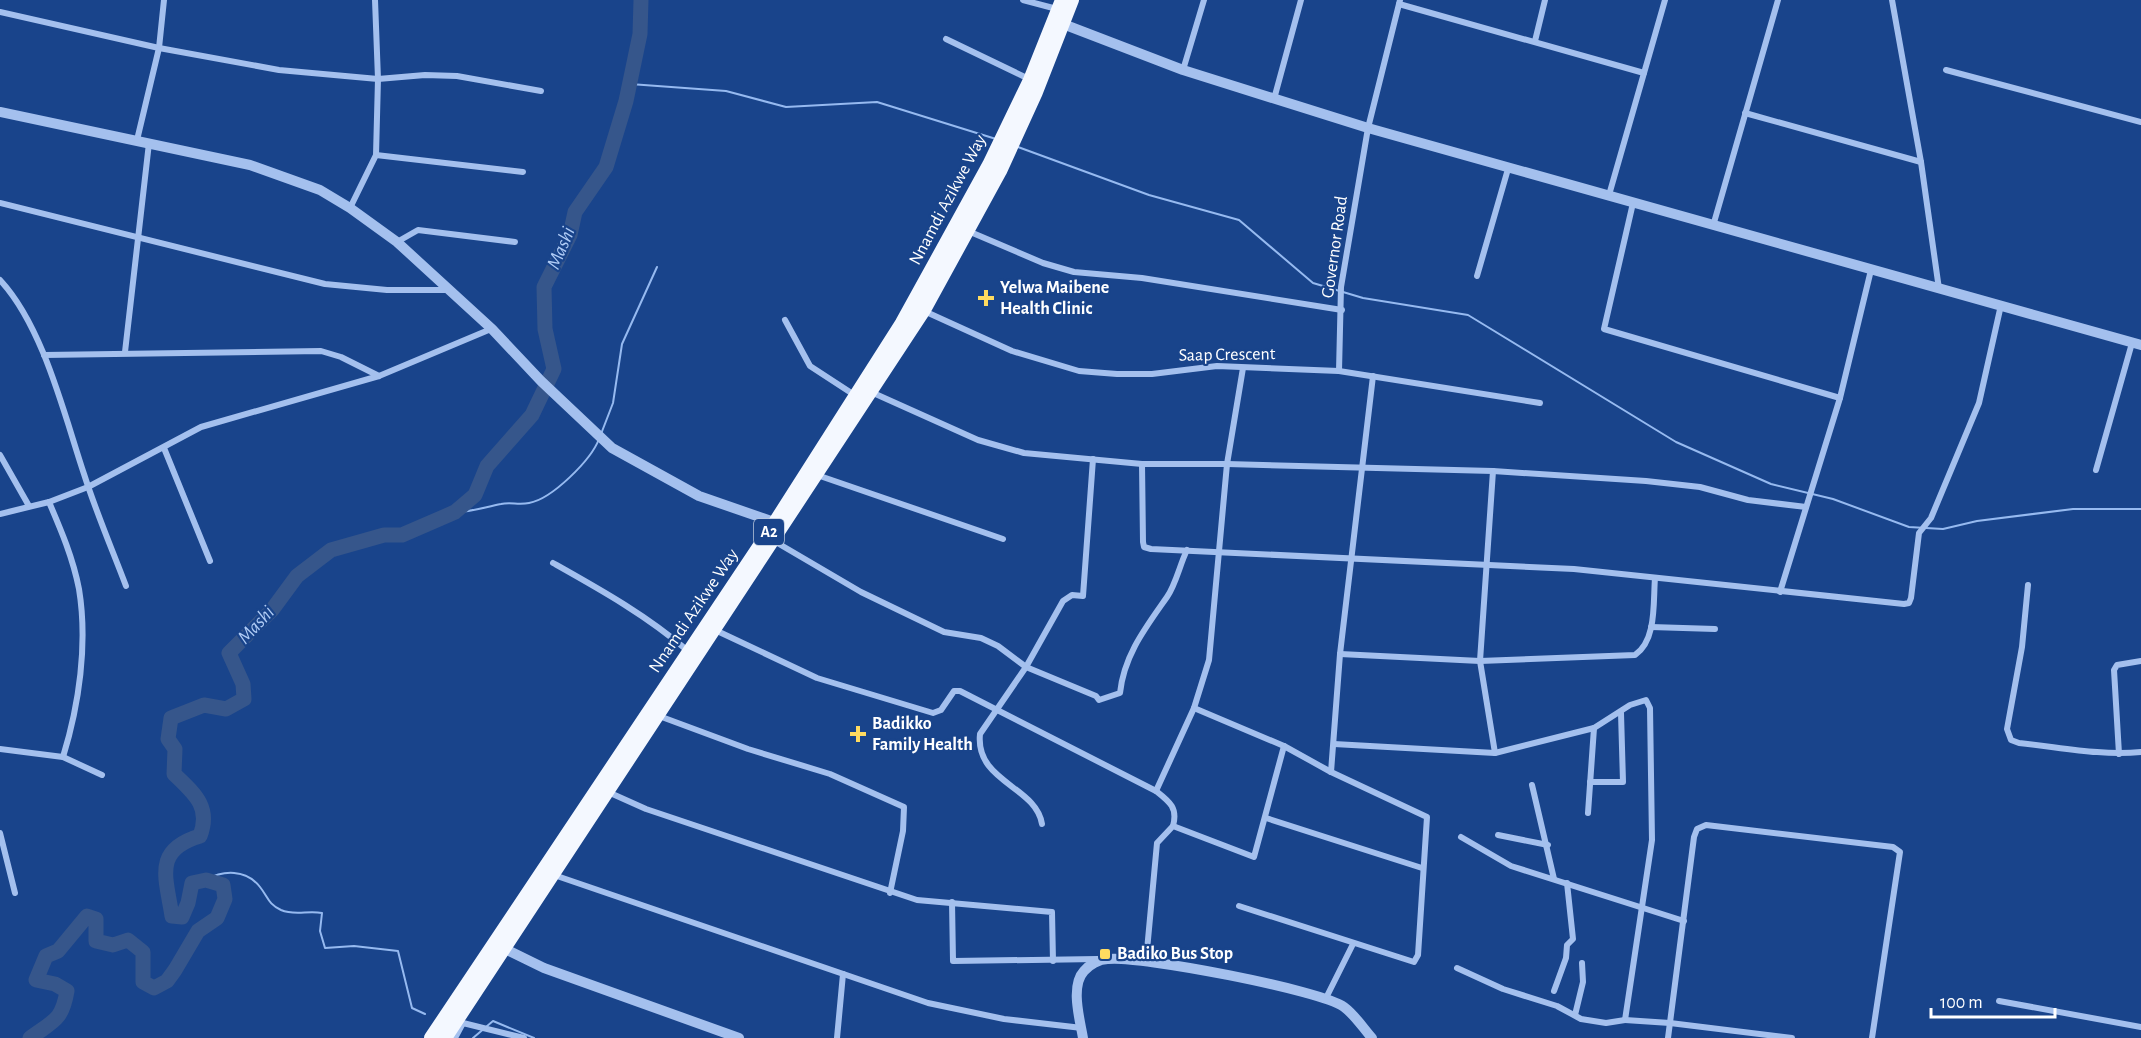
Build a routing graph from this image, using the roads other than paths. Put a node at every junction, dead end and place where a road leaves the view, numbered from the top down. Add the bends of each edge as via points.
1 (164, 0) edge
2 (375, 0) edge
3 (1023, 0) edge
4 (1072, 0) edge
5 (1204, 0) edge
6 (1301, 0) edge
7 (1545, 0) edge
8 (1665, 0) edge
9 (1778, 0) edge
10 (1892, 0) edge
11 (1400, 2) edge
12 (0, 12) edge
13 (1059, 14) edge
14 (946, 39) dead end
15 (1535, 41) junction
16 (159, 48) junction
17 (1183, 70) junction
18 (1946, 70) dead end
19 (1644, 73) junction
20 (378, 79) junction
21 (1030, 80) junction
22 (541, 91) dead end
23 (1274, 100) junction
24 (0, 112) edge
25 (1745, 112) junction
26 (2141, 122) edge
27 (1368, 128) junction
28 (137, 140) junction
29 (148, 143) junction
30 (376, 155) junction
31 (1921, 162) junction
32 (1508, 169) junction
33 (523, 172) dead end
34 (1609, 195) junction
35 (0, 203) edge
36 (1633, 203) junction
37 (350, 208) junction
38 (1713, 226) junction
39 (968, 231) junction
40 (137, 235) junction
41 (397, 242) junction
42 (515, 242) dead end
43 (1871, 270) junction
44 (1477, 276) dead end
45 (0, 280) edge
46 (1939, 289) junction
47 (450, 290) junction
48 (2001, 305) junction
49 (924, 310) junction
50 (1342, 310) junction
51 (784, 320) dead end
52 (492, 328) junction
53 (2136, 344) edge
54 (125, 352) junction
55 (44, 355) junction
56 (1244, 368) junction
57 (1339, 371) junction
58 (379, 376) junction
59 (1373, 376) junction
60 (871, 392) junction
61 (856, 396) junction
62 (1840, 398) junction
63 (1540, 403) dead end
64 (164, 448) junction
65 (0, 455) edge
66 (1093, 459) junction
67 (1142, 464) junction
68 (1227, 464) junction
69 (1360, 468) junction
70 (2096, 470) dead end
71 (1493, 471) junction
72 (817, 475) junction
73 (88, 487) junction
74 (49, 502) junction
75 (1806, 505) junction
76 (29, 506) junction
77 (0, 514) edge
78 (774, 522) junction
79 (1003, 539) dead end
80 (774, 541) junction
81 (1187, 550) junction
82 (1218, 553) junction
83 (1350, 560) junction
84 (210, 561) dead end
85 (553, 563) dead end
86 (1485, 565) junction
87 (1655, 578) junction
88 (2028, 585) dead end
89 (126, 586) dead end
90 (1780, 592) junction
91 (1651, 627) junction
92 (1715, 629) dead end
93 (715, 630) junction
94 (688, 652) junction
95 (1340, 654) junction
96 (2141, 660) edge
97 (1480, 661) junction
98 (1026, 667) junction
99 (1194, 708) junction
100 (996, 711) junction
101 (1621, 713) junction
102 (658, 715) junction
103 (1594, 728) junction
104 (1334, 744) junction
105 (1284, 746) junction
106 (0, 749) edge
107 (2141, 752) edge
108 (1495, 753) junction
109 (2120, 754) junction
110 (63, 757) junction
111 (1331, 772) junction
112 (102, 775) dead end
113 (1590, 782) junction
114 (1532, 785) dead end
115 (1156, 791) junction
116 (607, 792) junction
117 (1588, 813) dead end
118 (1266, 818) junction
119 (1042, 824) dead end
120 (1173, 826) junction
121 (0, 833) edge
122 (1498, 835) dead end
123 (1461, 837) dead end
124 (1548, 845) junction
125 (1422, 868) junction
126 (552, 875) junction
127 (1554, 879) junction
128 (1567, 883) junction
129 (15, 893) dead end
130 (890, 893) junction
131 (952, 902) junction
132 (1239, 906) dead end
133 (1642, 908) junction
134 (1683, 921) junction
135 (1353, 944) junction
136 (499, 946) junction
137 (1108, 958) junction
138 (1053, 961) junction
139 (1146, 961) junction
140 (1582, 963) dead end
141 (1457, 968) dead end
142 (843, 974) junction
143 (1554, 991) dead end
144 (1326, 998) junction
145 (1999, 1001) dead end
146 (1575, 1015) junction
147 (1625, 1020) junction
148 (1670, 1023) junction
149 (2141, 1027) edge
150 (1082, 1033) edge
151 (432, 1038) edge
152 (445, 1038) edge
153 (455, 1038) edge
154 (524, 1038) edge
155 (739, 1038) edge
156 (837, 1038) edge
157 (1371, 1038) edge
158 (1668, 1038) edge
159 (1792, 1038) edge
160 (1872, 1038) edge

1 - 16 street
2 - 20 street
3 - 13 street
4 - 13 highway, Nnamdi Azikwe Way / A2
5 - 17 street
6 - 23 street
7 - 15 street
8 - 19 street
9 - 25 street
10 - 31 street
11 - 15 street
11 - 27 street, Governor Road
12 - 16 street
13 - 17 street
13 - 21 highway, Nnamdi Azikwe Way / A2
13 - 39 highway, Nnamdi Azikwe Way / A2 via 1013,141
14 - 21 street
15 - 19 street
16 - 20 street via 279,70
16 - 28 street
17 - 23 street
18 - 26 street
19 - 34 street
20 - 22 street via 457,76
20 - 30 street
21 - 61 highway, Nnamdi Azikwe Way / A2 via 951,237
23 - 27 street
24 - 28 street
25 - 31 street
25 - 38 street
27 - 32 street
27 - 50 street, Governor Road via 1341,287
28 - 29 street
29 - 37 street via 250,165 320,190
29 - 40 street
30 - 33 street
30 - 37 street
31 - 46 street
32 - 34 street
32 - 44 street
34 - 36 street
35 - 40 street
36 - 38 street
36 - 62 street via 1604,329
37 - 41 street
38 - 43 street
39 - 49 highway, Nnamdi Azikwe Way / A2
39 - 50 street via 1074,272 1142,278
40 - 47 street via 325,284 387,290
40 - 54 street
41 - 42 street via 418,230
41 - 47 street
43 - 46 street
43 - 62 street
45 - 55 street via 14,297
46 - 48 street
47 - 52 street
48 - 53 street
48 - 90 street via 1979,403 1931,518 1919,533 1908,603
49 - 56 street, Saap Crescent via 1012,351 1078,371 1117,375 1188,368
49 - 60 highway, Nnamdi Azikwe Way / A2
50 - 57 street, Governor Road
51 - 61 street via 810,366
52 - 58 street
52 - 78 street via 540,381 612,448 699,496
53 - 70 street
54 - 55 street
54 - 58 street via 321,351
55 - 73 street
56 - 57 street, Saap Crescent
56 - 68 street
57 - 59 street, Saap Crescent
58 - 64 street via 201,427
59 - 63 street, Saap Crescent
59 - 69 street
60 - 66 street via 978,440 1024,453
60 - 72 highway, Nnamdi Azikwe Way / A2
61 - 78 highway, Nnamdi Azikwe Way / A2
62 - 75 street
64 - 73 street
64 - 84 street
65 - 76 street
66 - 67 street
66 - 98 street via 1083,596 1072,595 1063,601
67 - 68 street
67 - 81 street via 1144,547
68 - 69 street
68 - 82 street
69 - 71 street
69 - 83 street
71 - 75 street via 1646,481 1700,488 1748,500
71 - 86 street
72 - 79 street
72 - 80 highway, Nnamdi Azikwe Way / A2
73 - 74 street
73 - 89 street
74 - 76 street
74 - 110 street via 79,589 82,636 75,717
75 - 90 street
76 - 77 street
78 - 94 highway, Nnamdi Azikwe Way / A2
80 - 93 highway, Nnamdi Azikwe Way / A2
80 - 98 street via 861,592 944,632 981,638
81 - 82 street
81 - 98 street via 1168,595 1135,644 1120,693 1100,700
82 - 83 street
82 - 99 street via 1209,660
83 - 86 street
83 - 95 street
85 - 94 street via 620,600
86 - 87 street via 1574,568
86 - 97 street
87 - 90 street
87 - 91 street
88 - 109 street via 2022,647 2007,729 2011,740
91 - 92 street
91 - 97 street via 1643,650 1635,655
93 - 100 street via 817,678 933,713 941,710 957,690
93 - 102 highway, Nnamdi Azikwe Way / A2
94 - 136 highway, Nnamdi Azikwe Way / A2
95 - 97 street
95 - 104 street
96 - 109 street via 2117,665 2114,670
97 - 108 street
98 - 100 street
99 - 105 street
99 - 115 street
100 - 115 street
100 - 119 street via 980,734 984,761 1032,802
101 - 103 street
101 - 113 street via 1623,782
101 - 133 street via 1646,699 1650,708 1652,840
102 - 116 highway, Nnamdi Azikwe Way / A2
102 - 130 street via 830,774 904,807
103 - 108 street
103 - 113 street
104 - 108 street
104 - 111 street
105 - 111 street
105 - 118 street
106 - 110 street
107 - 109 street
110 - 112 street
111 - 125 street via 1427,817
113 - 117 street
114 - 124 street
115 - 120 street via 1176,814
116 - 126 highway, Nnamdi Azikwe Way / A2
116 - 130 street via 646,810
118 - 120 street via 1254,857
118 - 125 street
120 - 139 street via 1156,843
121 - 129 street
122 - 124 street
123 - 127 street via 1511,866
124 - 127 street
125 - 135 street via 1417,960 1410,963
126 - 136 highway, Nnamdi Azikwe Way / A2
126 - 142 street
127 - 128 street
128 - 133 street
128 - 143 street via 1573,939 1567,945
130 - 131 street via 917,900
131 - 138 street via 1052,912
131 - 138 street via 953,960
132 - 135 street
133 - 134 street
133 - 147 street
134 - 148 street
134 - 160 street via 1694,837 1697,829 1706,825 1893,847 1900,852 1901,861
135 - 144 street
136 - 151 highway, Nnamdi Azikwe Way / A2
136 - 152 highway, Nnamdi Azikwe Way / A2
136 - 155 street via 544,968
137 - 138 street
137 - 139 street
137 - 150 street via 1091,965 1079,978 1077,998
139 - 144 street
140 - 146 street via 1583,982
141 - 146 street
142 - 150 street via 928,1003
142 - 156 street
144 - 157 street via 1345,1007
145 - 149 street
146 - 147 street via 1606,1023
147 - 148 street
148 - 158 street
148 - 159 street
153 - 154 street via 463,1023

